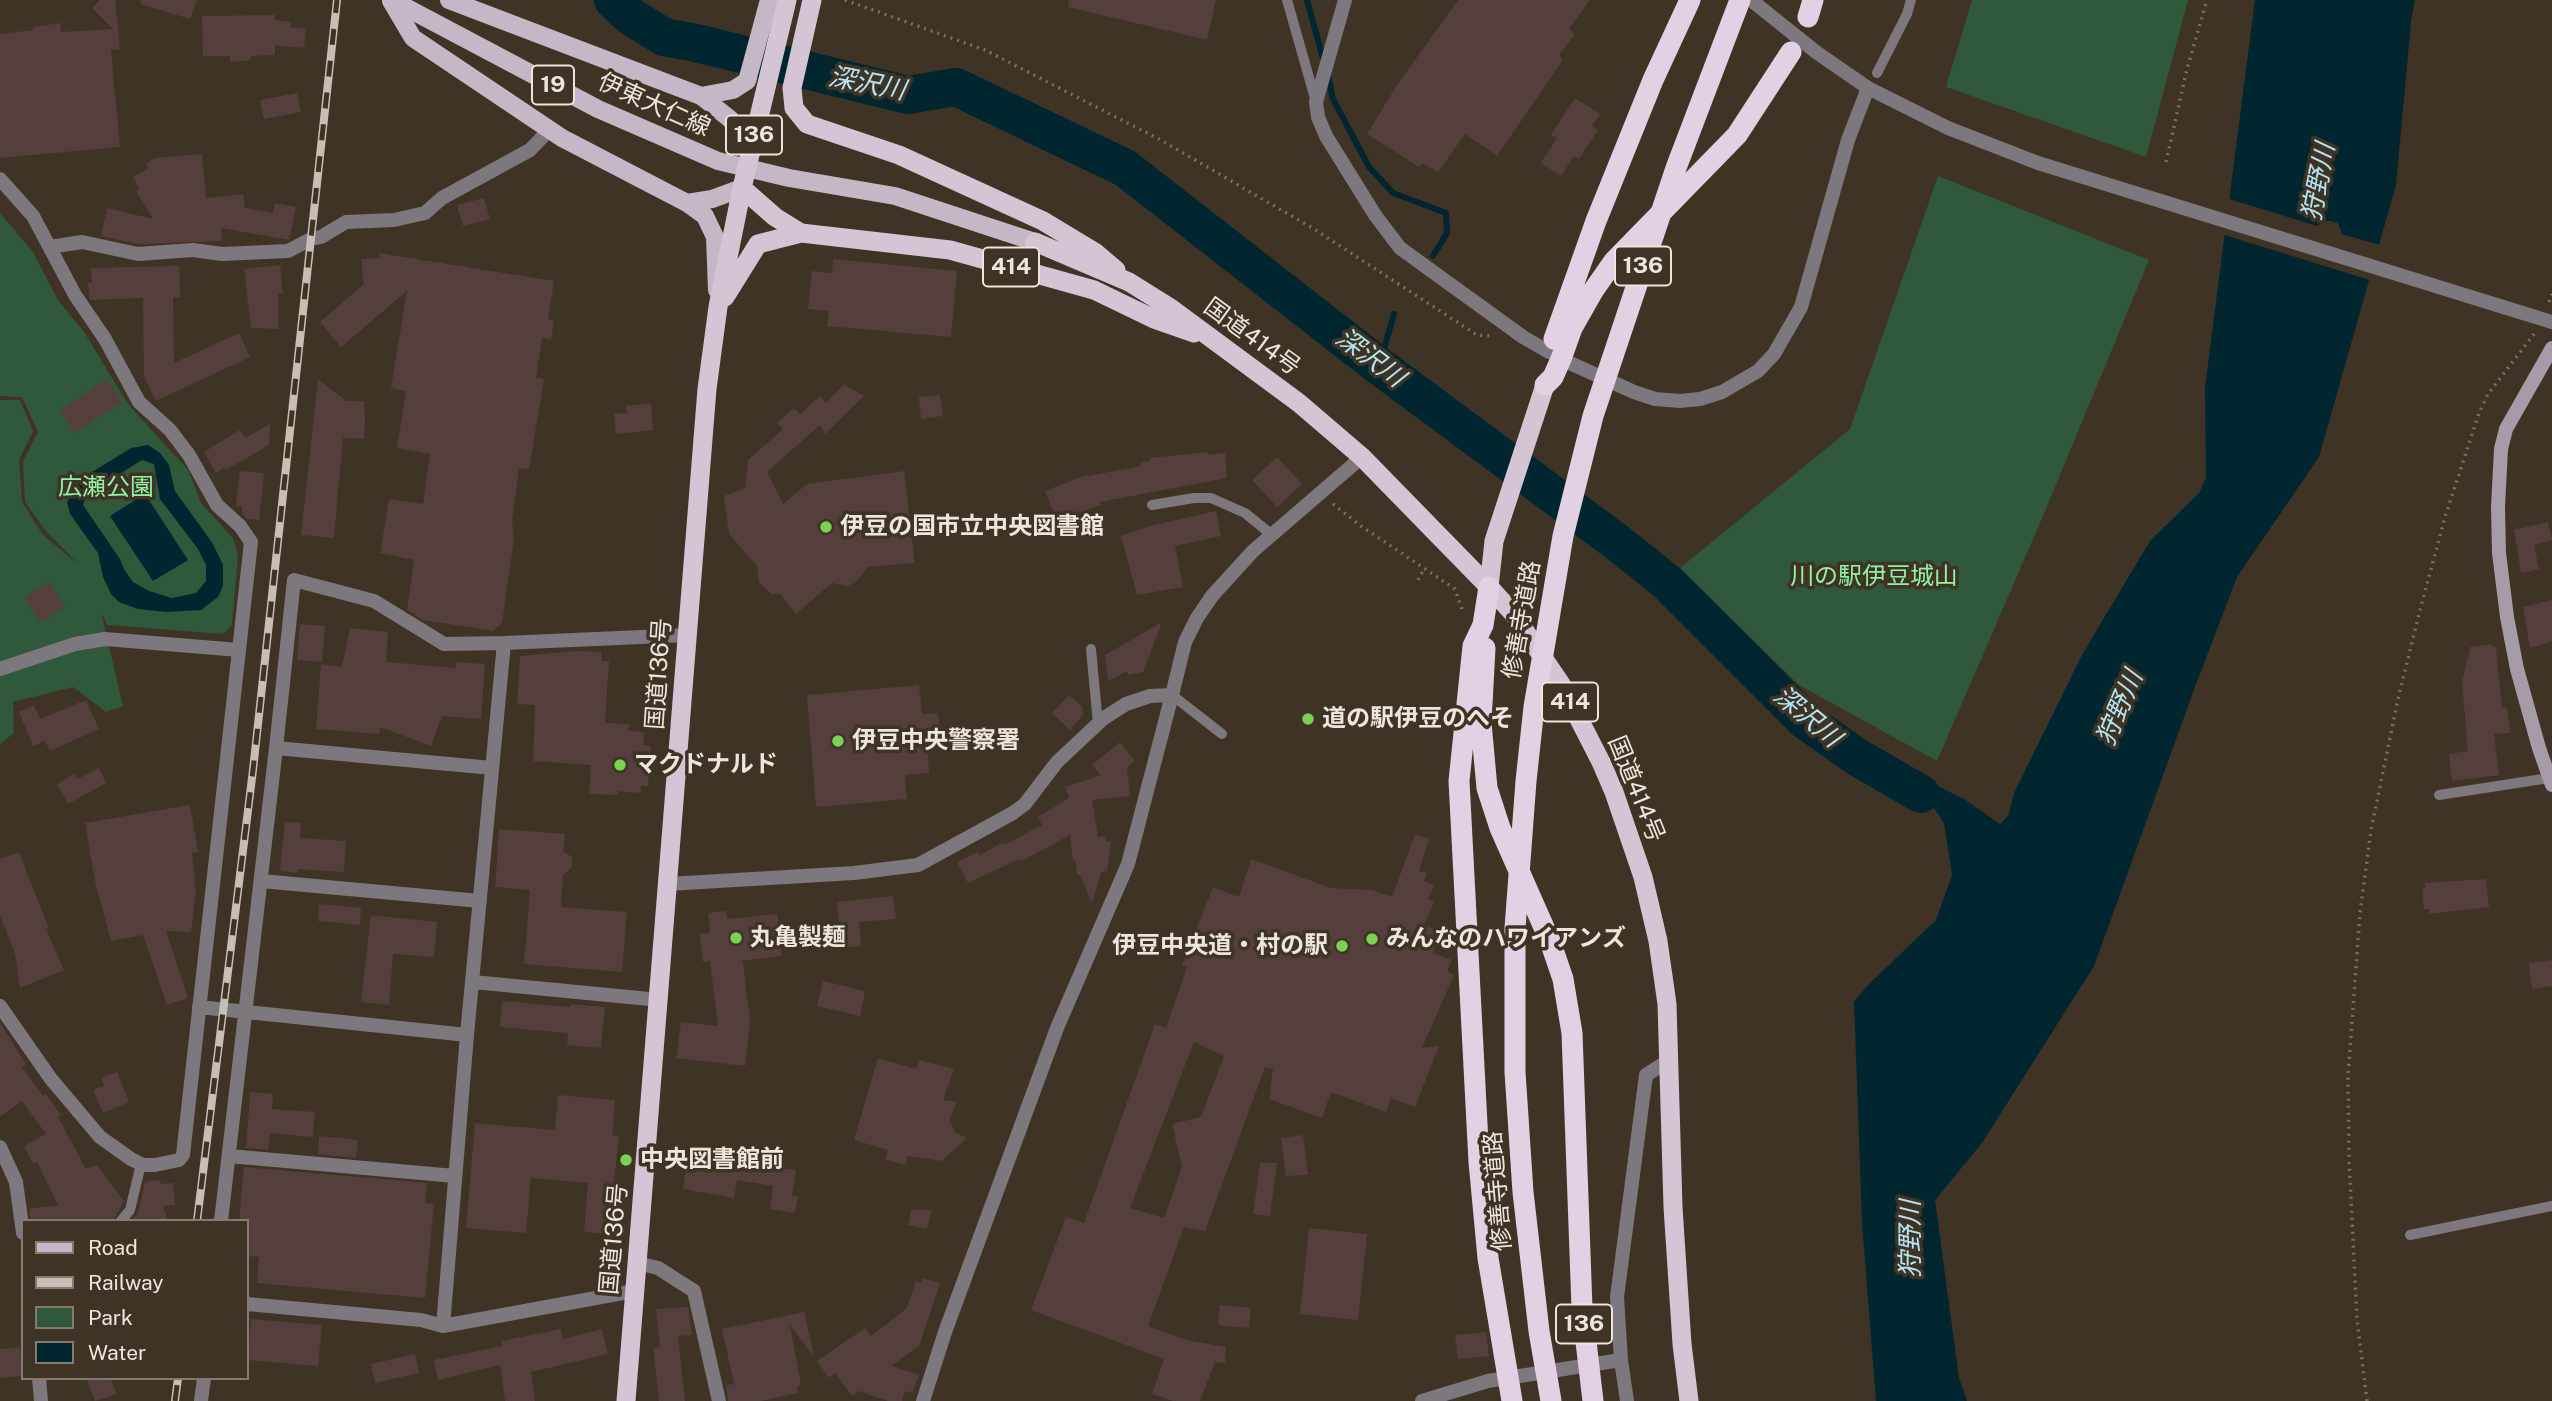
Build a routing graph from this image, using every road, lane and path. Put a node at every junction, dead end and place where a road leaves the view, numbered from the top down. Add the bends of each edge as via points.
1 (391, 0) edge
2 (449, 0) edge
3 (787, 0) edge
4 (845, 0) edge
5 (1287, 0) edge
6 (1345, 0) edge
7 (1690, 0) edge
8 (1740, 0) edge
9 (1751, 0) edge
10 (1911, 0) edge
11 (2207, 0) edge
12 (768, 2) edge
13 (811, 2) edge
14 (1791, 51) dead end
15 (1877, 73) dead end
16 (1868, 88) junction
17 (701, 96) junction
18 (1316, 102) junction
19 (548, 130) junction
20 (751, 146) junction
21 (2166, 162) dead end
22 (0, 179) edge
23 (742, 188) junction
24 (687, 203) junction
25 (801, 233) junction
26 (1035, 242) joint
27 (50, 247) junction
28 (1129, 282) junction
29 (2552, 293) edge
30 (2549, 303) dead end
31 (718, 307) junction
32 (2552, 322) edge
33 (1515, 331) junction
34 (2535, 333) dead end
35 (1212, 340) junction
36 (2552, 348) edge
37 (1555, 356) junction
38 (1545, 385) joint
39 (1362, 457) junction
40 (1320, 493) junction
41 (1152, 505) dead end
42 (1272, 535) junction
43 (1424, 569) junction
44 (1418, 580) dead end
45 (1489, 587) junction
46 (1462, 609) dead end
47 (1483, 625) junction
48 (687, 635) junction
49 (504, 643) junction
50 (1091, 649) dead end
51 (239, 650) junction
52 (0, 669) edge
53 (1172, 695) junction
54 (1098, 724) junction
55 (1222, 734) dead end
56 (276, 748) junction
57 (492, 768) junction
58 (2551, 782) edge
59 (2439, 795) dead end
60 (261, 881) junction
61 (668, 884) junction
62 (481, 901) junction
63 (473, 982) junction
64 (660, 1000) junction
65 (0, 1006) edge
66 (199, 1007) junction
67 (246, 1012) junction
68 (467, 1035) junction
69 (1668, 1061) junction
70 (0, 1147) edge
71 (229, 1156) junction
72 (141, 1164) junction
73 (455, 1176) junction
74 (2552, 1206) edge
75 (21, 1219) edge
76 (123, 1219) edge
77 (221, 1219) edge
78 (2410, 1235) dead end
79 (637, 1263) junction
80 (634, 1291) junction
81 (248, 1304) edge
82 (443, 1326) junction
83 (1620, 1360) junction
84 (39, 1380) edge
85 (204, 1380) edge
86 (41, 1401) edge
87 (201, 1401) edge
88 (626, 1401) edge
89 (719, 1401) edge
90 (923, 1401) edge
91 (1422, 1401) edge
92 (1512, 1401) edge
93 (1551, 1401) edge
94 (1593, 1401) edge
95 (1627, 1401) edge
96 (1689, 1401) edge
97 (2367, 1401) edge

1 - 19 main road via 413,38
1 - 26 main road, 伊東大仁線 / 19 via 598,109 718,161 895,196
2 - 17 main road
3 - 20 highway, 国道136号 / 136
4 - 33 path via 985,50 1159,139 1314,229 1477,335
5 - 18 lane
6 - 18 street
7 - 37 highway via 1596,221
8 - 93 highway, 修善寺道路 / 136 via 1676,168 1592,416 1563,536 1534,707 1516,928 1515,1072 1530,1256
9 - 16 street
10 - 15 lane
11 - 21 path
12 - 17 main road via 747,81 733,90
13 - 28 highway, 414 via 792,88 794,108 807,124 899,155 1043,221 1096,253
14 - 37 highway via 1737,135 1614,261
16 - 32 street via 1948,128 2038,163
16 - 37 street via 1848,140 1801,307 1774,354 1758,371 1722,392 1680,401 1634,392
17 - 20 main road via 730,118
18 - 33 street via 1326,136 1401,248
19 - 24 main road
19 - 27 street via 530,150 442,198 425,213 346,222 288,250 138,254 82,242
20 - 23 highway, 国道136号 / 136
22 - 27 street via 33,216
23 - 24 main road
23 - 25 highway, 414
23 - 31 highway, 国道136号 / 136
24 - 31 main road via 705,216 715,237
25 - 31 highway via 758,244
25 - 35 highway, 414 via 950,250 1094,290
26 - 28 highway, 国道414号 / 414
27 - 51 street via 139,402 190,455 217,505 251,542
28 - 35 highway, 国道414号 / 414
29 - 30 path
31 - 48 highway, 国道136号 / 136
33 - 37 street
34 - 97 path via 2488,394 2479,413 2420,610 2371,830 2348,1076 2357,1320
35 - 39 highway, 国道414号 / 414 via 1299,403
36 - 58 main road via 2506,429 2498,507 2499,553 2517,669
37 - 38 highway via 1544,373
38 - 45 highway via 1494,541
39 - 40 street
39 - 45 highway, 国道414号 / 414
40 - 42 street
40 - 43 path
41 - 42 lane via 1211,498 1245,513
42 - 53 street via 1212,596 1197,618 1185,642
43 - 44 path
43 - 46 path via 1455,589
45 - 47 highway, 136
45 - 69 highway, 国道414号 / 414 via 1560,684 1614,792 1643,877 1658,941 1667,1004
47 - 92 highway via 1473,646 1459,781 1479,1162 1488,1258
47 - 94 highway, 136 via 1486,652 1481,723 1487,788 1563,979 1573,1033 1582,1308
48 - 49 street
48 - 61 highway, 国道136号 / 136
49 - 56 street via 444,643 374,600 295,580
49 - 57 street
50 - 54 lane
51 - 52 street via 104,639
51 - 66 street
53 - 54 street via 1126,704
53 - 55 lane
53 - 90 street via 1128,864 1057,1028
54 - 61 street via 1057,762 1026,804 918,865
56 - 57 street
56 - 60 street
57 - 62 street
58 - 59 lane
60 - 62 street
60 - 67 street
61 - 64 highway, 国道136号 / 136
62 - 63 street
63 - 64 street
63 - 68 street
64 - 79 highway, 国道136号 / 136
65 - 72 street via 85,1122
66 - 67 street
66 - 72 street via 183,1155 179,1160
67 - 68 street
67 - 71 street
68 - 73 street
69 - 83 street via 1646,1075 1642,1098 1617,1297
69 - 96 highway, 国道414号 / 414 via 1673,1207
70 - 75 street via 16,1182
71 - 73 street
71 - 77 street
72 - 76 lane via 130,1210
73 - 82 street
74 - 78 lane
79 - 80 highway, 国道136号 / 136
79 - 89 street via 658,1268 694,1291
80 - 82 street
80 - 88 highway, 国道136号 / 136
81 - 82 street via 421,1320
83 - 91 street via 1488,1381
83 - 95 street
84 - 86 street
85 - 87 street

